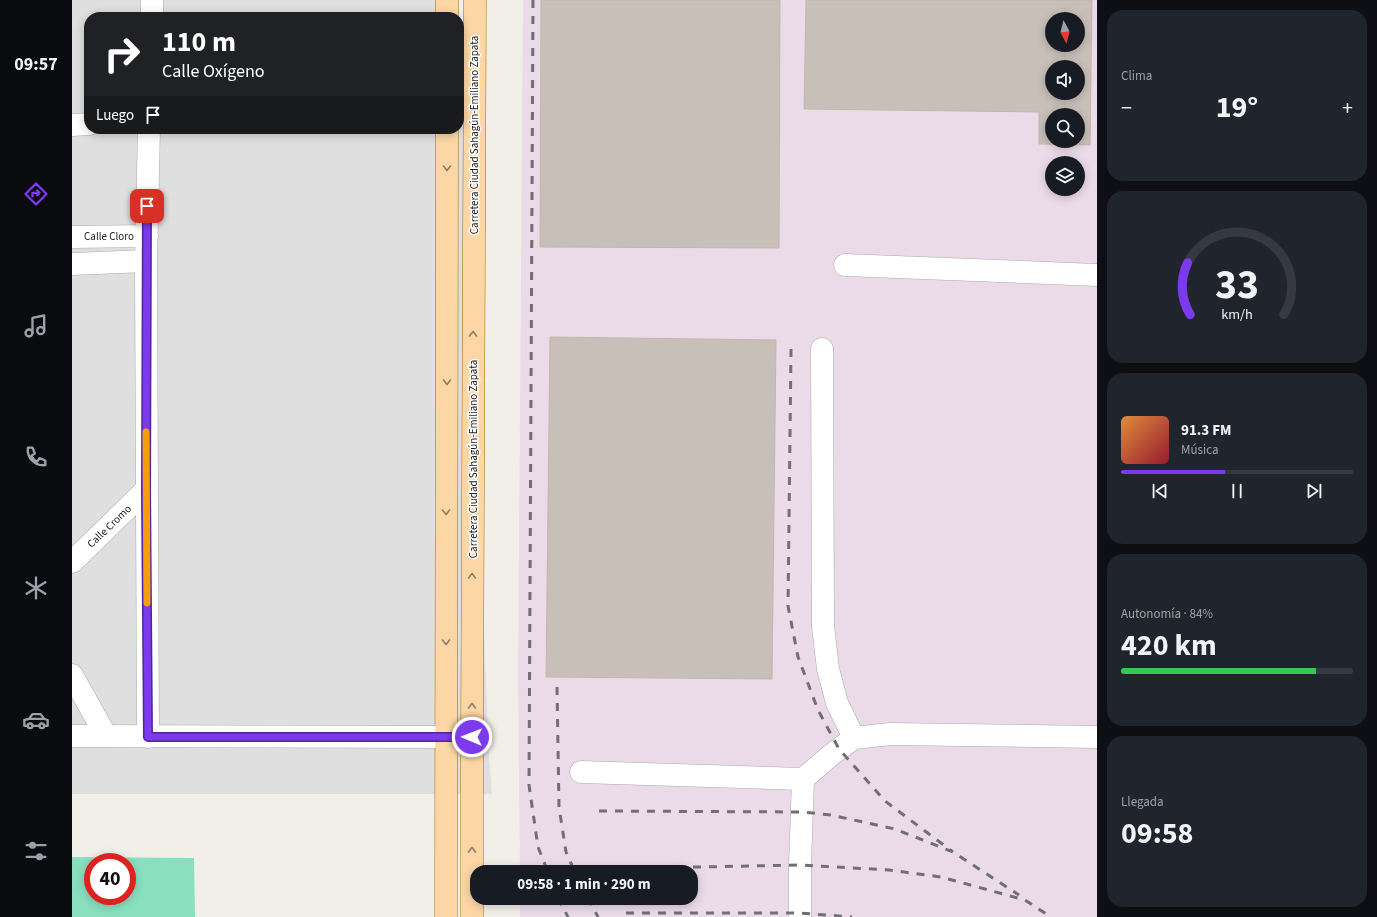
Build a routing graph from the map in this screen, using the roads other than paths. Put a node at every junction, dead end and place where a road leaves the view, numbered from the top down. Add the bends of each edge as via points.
1 (152, 0) edge
2 (447, 0) edge
3 (475, 0) edge
4 (152, 12) edge
5 (447, 12) edge
6 (72, 124) edge
7 (84, 124) edge
8 (149, 134) edge
9 (447, 134) edge
10 (147, 236) junction
11 (72, 237) edge
12 (146, 261) junction
13 (845, 265) dead end
14 (74, 266) edge
15 (1097, 275) edge
16 (822, 349) dead end
17 (146, 490) junction
18 (72, 562) edge
19 (72, 675) edge
20 (72, 736) edge
21 (106, 736) junction
22 (148, 737) junction
23 (446, 737) junction
24 (472, 737) junction
25 (1097, 737) edge
26 (854, 738) junction
27 (581, 772) dead end
28 (804, 779) junction
29 (446, 917) edge
30 (472, 917) edge
31 (800, 917) edge

1 - 4 street
2 - 5 main road
24 -> 3 main road, Carretera Ciudad Sahagún-Emiliano Zapata
6 - 7 street
8 - 10 street
9 -> 23 main road
10 - 11 street, Calle Cloro
10 - 12 street
12 - 14 street
12 - 17 street
13 - 15 street
16 - 26 street via 823,626 828,669 837,703
17 - 18 street, Calle Cromo
17 - 22 street
19 - 21 street
20 - 21 street
21 - 22 street
22 - 23 street
23 - 24 street
23 - 29 main road
30 -> 24 main road, Carretera Ciudad Sahagún-Emiliano Zapata
25 - 26 street via 890,734
26 - 28 street
27 - 28 street
28 - 31 street

